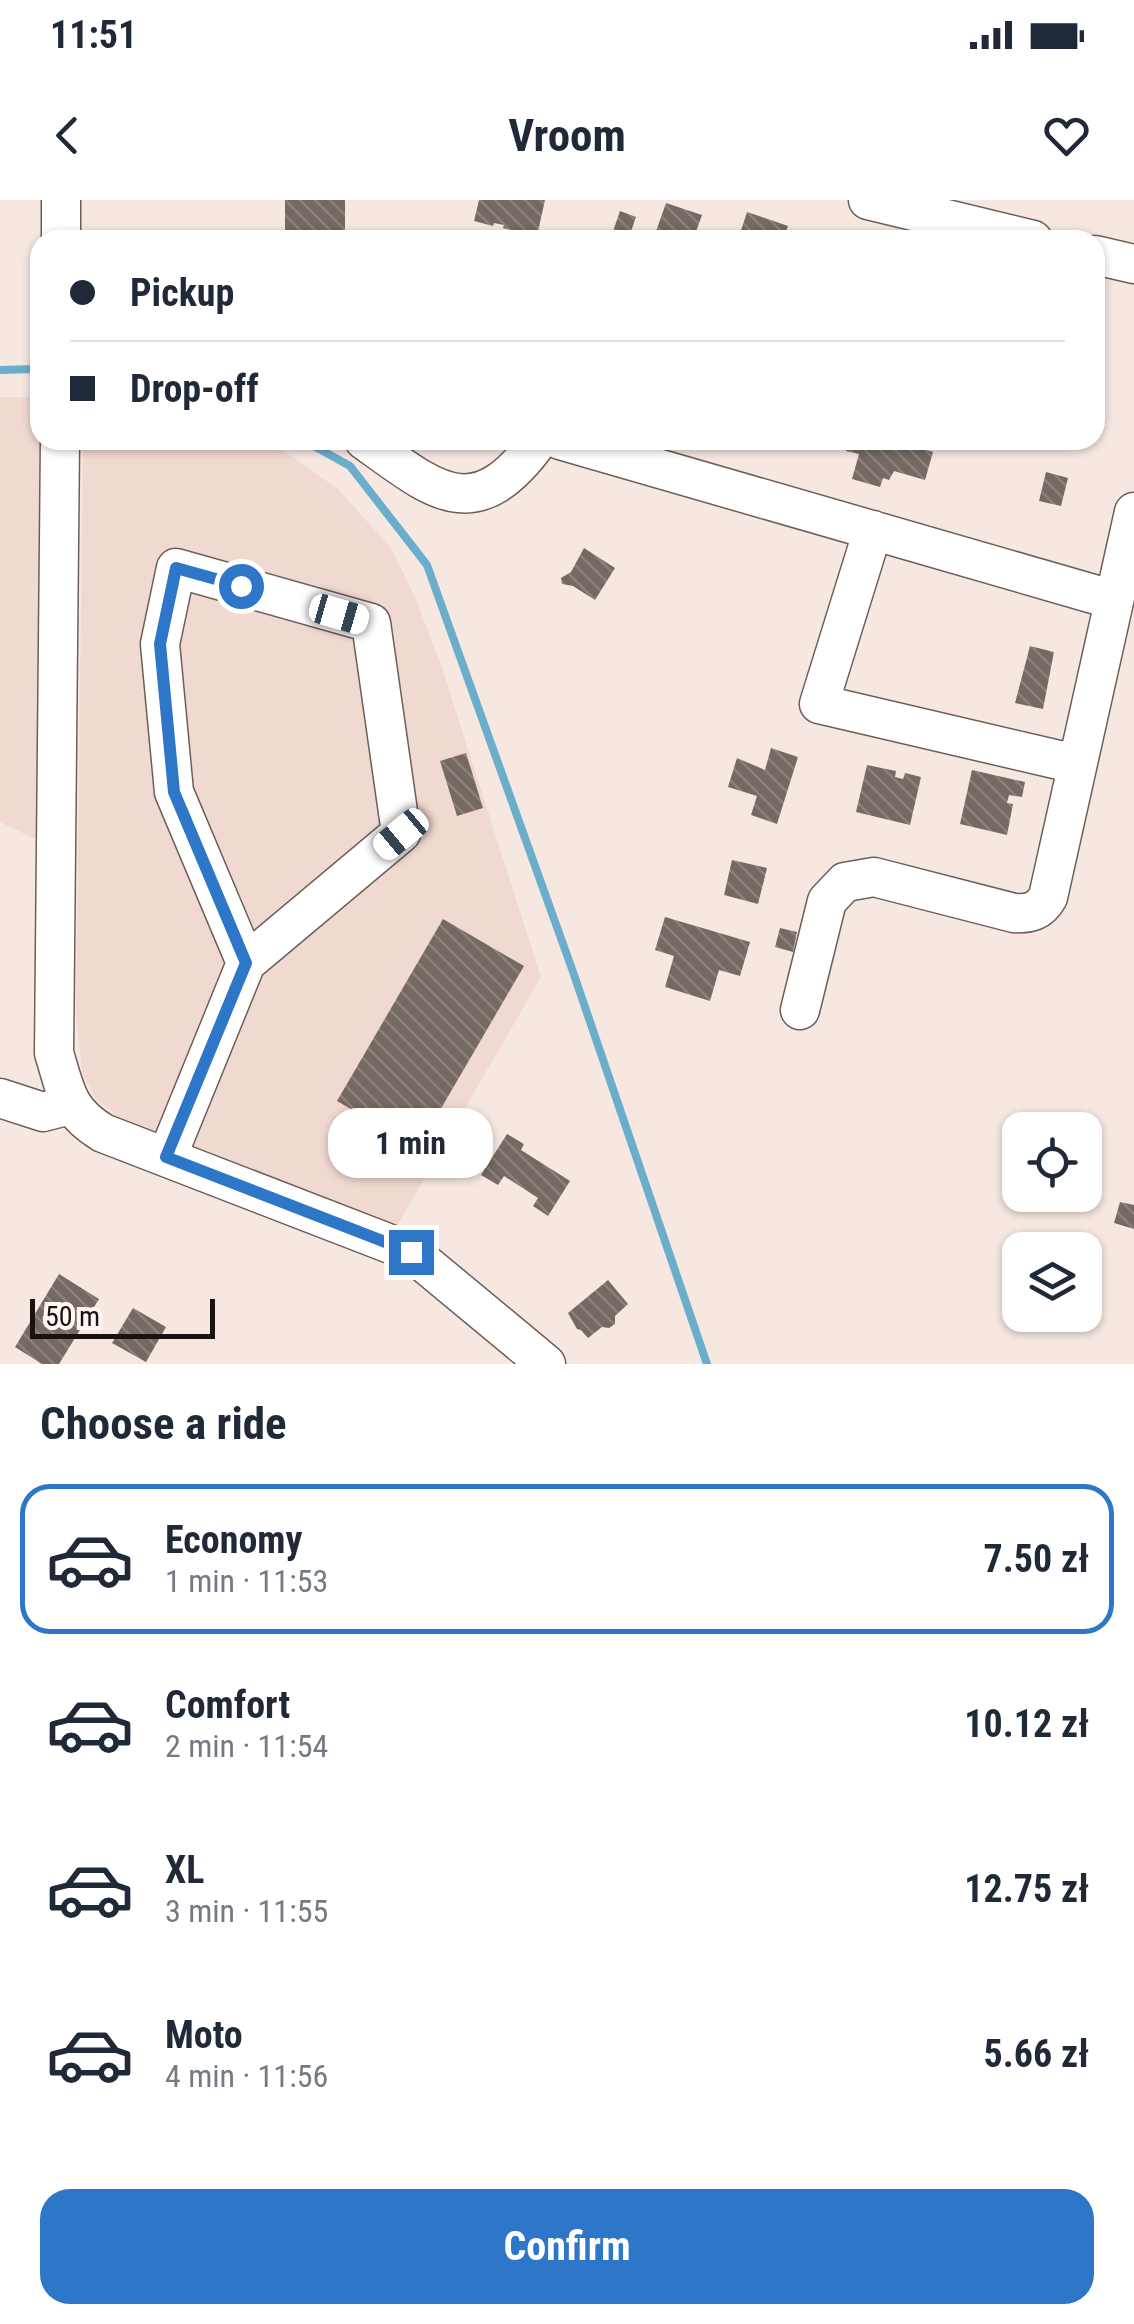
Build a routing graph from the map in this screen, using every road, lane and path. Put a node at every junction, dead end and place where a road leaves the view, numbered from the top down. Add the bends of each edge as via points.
1 (61, 200) edge
2 (868, 200) edge
3 (61, 230) edge
4 (992, 230) edge
5 (1105, 257) edge
6 (1134, 264) edge
7 (60, 450) edge
8 (378, 450) edge
9 (530, 450) edge
10 (595, 450) edge
11 (1134, 512) edge
12 (872, 530) junction
13 (1114, 600) junction
14 (1076, 764) junction
15 (246, 963) junction
16 (800, 1010) dead end
17 (0, 1098) edge
18 (70, 1105) junction
19 (166, 1157) junction
20 (546, 1364) edge

1 - 3 street
2 - 4 street
5 - 6 street
7 - 18 street via 54,1054
8 - 9 street via 444,492 466,494 509,475
10 - 12 street
11 - 13 street
12 - 13 street
12 - 14 street via 818,704
13 - 14 street
14 - 16 street via 1043,907 1014,914 874,877 845,882 826,901
15 - 15 street via 174,792 160,644 176,568 371,623 401,834
15 - 19 street
17 - 18 street via 43,1112
18 - 19 street via 103,1133
19 - 20 street via 411,1252

